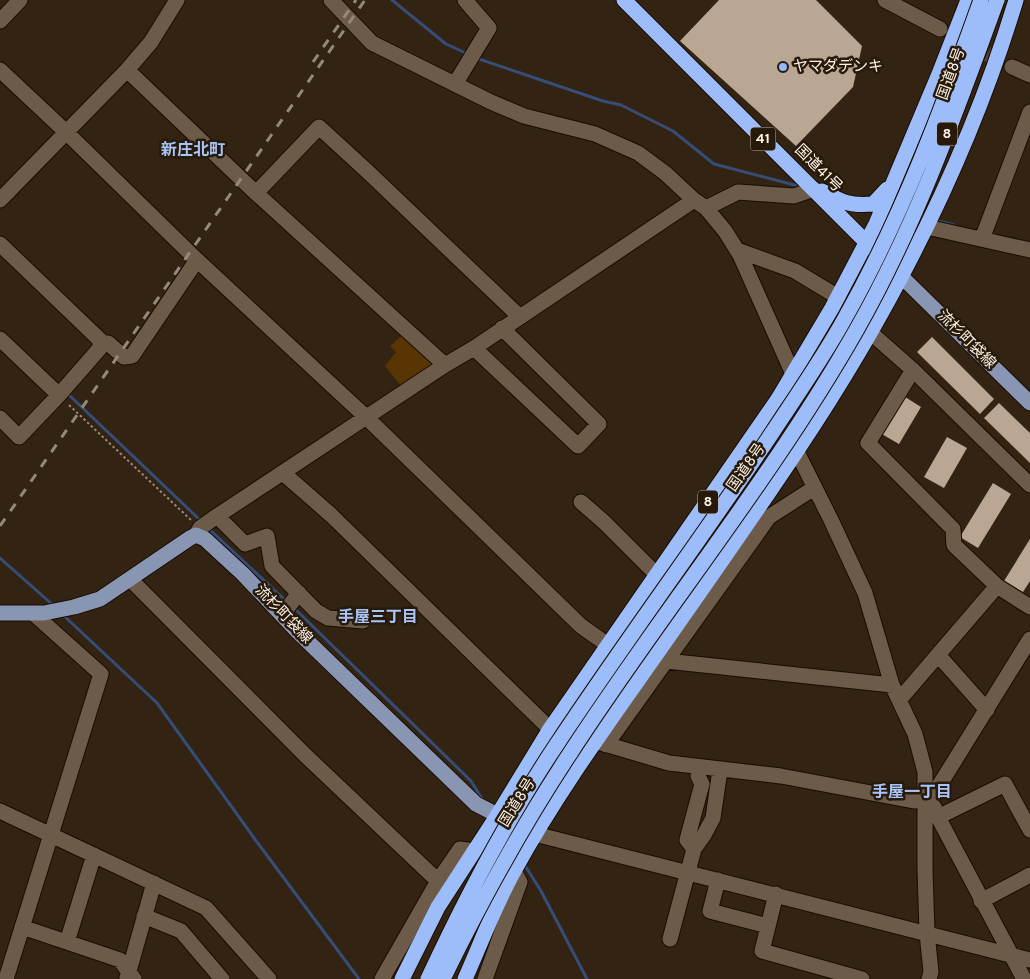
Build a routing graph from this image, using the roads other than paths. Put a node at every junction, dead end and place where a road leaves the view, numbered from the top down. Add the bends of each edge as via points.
1 (20, 0) edge
2 (177, 0) edge
3 (331, 0) edge
4 (465, 0) edge
5 (624, 0) edge
6 (885, 0) edge
7 (968, 0) edge
8 (981, 0) edge
9 (997, 0) edge
10 (1016, 0) edge
11 (0, 21) edge
12 (940, 30) dead end
13 (1012, 66) tunnel mouth
14 (0, 70) edge
15 (127, 70) junction
16 (1030, 75) edge
17 (454, 84) junction
18 (1030, 112) edge
19 (66, 132) junction
20 (892, 182) junction
21 (811, 186) junction
22 (256, 193) junction
23 (0, 200) edge
24 (700, 204) junction
25 (927, 227) junction
26 (982, 239) junction
27 (866, 243) junction
28 (0, 244) edge
29 (737, 250) junction
30 (1030, 250) edge
31 (197, 260) junction
32 (902, 277) junction
33 (838, 297) junction
34 (520, 317) junction
35 (502, 328) junction
36 (870, 332) junction
37 (0, 340) edge
38 (100, 344) junction
39 (474, 348) junction
40 (445, 365) junction
41 (913, 370) junction
42 (793, 374) junction
43 (59, 395) junction
44 (1030, 403) edge
45 (366, 417) junction
46 (0, 418) edge
47 (797, 452) junction
48 (283, 472) junction
49 (1030, 485) edge
50 (814, 488) junction
51 (581, 502) dead end
52 (216, 516) junction
53 (198, 532) junction
54 (657, 575) junction
55 (130, 579) junction
56 (997, 586) junction
57 (290, 604) junction
58 (1030, 607) edge
59 (0, 614) edge
60 (39, 614) junction
61 (363, 621) dead end
62 (1030, 639) edge
63 (608, 645) junction
64 (939, 656) junction
65 (661, 658) junction
66 (892, 685) junction
67 (900, 699) junction
68 (987, 710) junction
69 (550, 729) junction
70 (600, 743) junction
71 (720, 770) junction
72 (698, 776) dead end
73 (925, 800) junction
74 (0, 811) edge
75 (497, 816) junction
76 (938, 817) junction
77 (1030, 830) edge
78 (535, 834) junction
79 (51, 835) junction
80 (694, 849) junction
81 (474, 851) junction
82 (94, 855) junction
83 (514, 871) junction
84 (688, 872) junction
85 (1030, 875) edge
86 (718, 880) junction
87 (438, 881) junction
88 (154, 883) junction
89 (776, 894) junction
90 (981, 901) junction
91 (144, 916) junction
92 (768, 926) junction
93 (22, 927) junction
94 (927, 933) junction
95 (670, 939) dead end
96 (67, 942) junction
97 (1011, 955) junction
98 (1030, 960) edge
99 (129, 977) edge
100 (6, 979) edge
101 (222, 979) edge
102 (269, 979) edge
103 (382, 979) edge
104 (402, 979) edge
105 (428, 979) edge
106 (443, 979) edge
107 (465, 979) edge
108 (485, 979) edge
109 (862, 979) edge
110 (929, 979) edge
111 (1024, 979) edge

1 - 11 street
2 - 15 street via 151,42
3 - 17 street via 372,43
4 - 17 street via 489,28
5 - 21 highway, 国道41号 / 41
6 - 12 street
7 - 20 highway, 8
8 - 105 highway, 国道8号 / 8, bridge via 937,122 879,256 845,319 748,469 512,814 463,904
9 - 106 highway, 国道8号 / 8, bridge via 927,183 890,266 857,328 776,456 572,749 524,824
10 - 25 highway, 8 via 978,111
13 - 16 street
14 - 19 street
15 - 19 street
15 - 22 street
17 - 24 street via 524,116 595,134 638,153
18 - 26 street
19 - 23 street
19 - 31 street
20 - 21 highway via 872,204 858,205 844,203
20 - 27 highway, 8
21 - 24 street via 794,196 738,192
21 - 27 highway, 国道41号 / 41
22 - 34 street via 319,127
22 - 40 street
24 - 29 street via 725,230
24 - 34 street
25 - 26 street
25 - 32 highway, 8
26 - 30 street
27 - 32 highway, 国道41号 / 41
27 - 33 highway, 8
28 - 38 street via 100,340
29 - 33 street via 795,271
29 - 42 street
31 - 38 street via 132,356 124,357 108,343
31 - 45 street
32 - 36 highway, 8
32 - 44 main road, 流杉町袋線
33 - 42 highway, 8
34 - 35 street
35 - 39 street
35 - 39 street via 599,424 578,446
36 - 41 street
36 - 47 highway, 8
37 - 43 street
38 - 43 street via 100,348
39 - 40 street
40 - 45 street
41 - 49 street
41 - 56 street via 868,443 953,529 954,545
42 - 54 highway, 8
43 - 46 street via 19,437
45 - 48 street
45 - 63 street via 581,626
47 - 50 street
47 - 65 highway, 8
48 - 52 street
48 - 69 street
50 - 65 street via 769,517
50 - 66 street via 865,594
51 - 54 street
52 - 53 street
52 - 57 street via 245,544 266,536 272,566
53 - 55 main road
53 - 57 main road, 流杉町袋線 via 243,574
54 - 63 highway, 8
55 - 60 main road via 100,599
55 - 87 street
56 - 58 street
56 - 64 street
57 - 61 street via 328,618
57 - 75 main road, 流杉町袋線 via 469,797
59 - 60 main road
60 - 79 street via 101,674
62 - 68 street
63 - 69 highway, 8
64 - 67 street
64 - 68 street
65 - 66 street
65 - 70 highway, 8
66 - 67 street
67 - 73 street via 915,734 924,772
68 - 73 street via 937,789
69 - 75 highway, 8
70 - 71 street via 669,762
70 - 78 highway, 8
71 - 73 street via 781,776 914,801
71 - 80 street via 713,818
72 - 80 street via 702,784 688,840
73 - 76 street via 934,806
73 - 94 street
74 - 79 street
75 - 78 main road, 流杉町袋線
75 - 81 highway, 8
76 - 77 street via 1005,784
76 - 90 street
78 - 83 highway, 8
78 - 84 street
79 - 82 street
79 - 93 street
80 - 84 street
81 - 87 street via 460,849
81 - 104 highway, 8 via 438,907
82 - 88 street
82 - 96 street
83 - 107 highway, 8
83 - 108 street via 520,882
84 - 86 street
84 - 95 street
85 - 90 street
86 - 89 street
86 - 92 street via 710,911
87 - 103 street
88 - 91 street
88 - 102 street via 206,908
89 - 92 street
89 - 94 street
90 - 97 street
91 - 99 street
91 - 101 street via 181,931
92 - 109 street via 762,951
93 - 96 street
93 - 100 street
94 - 97 street
94 - 110 street
96 - 99 street via 120,960
97 - 98 street
97 - 111 street

